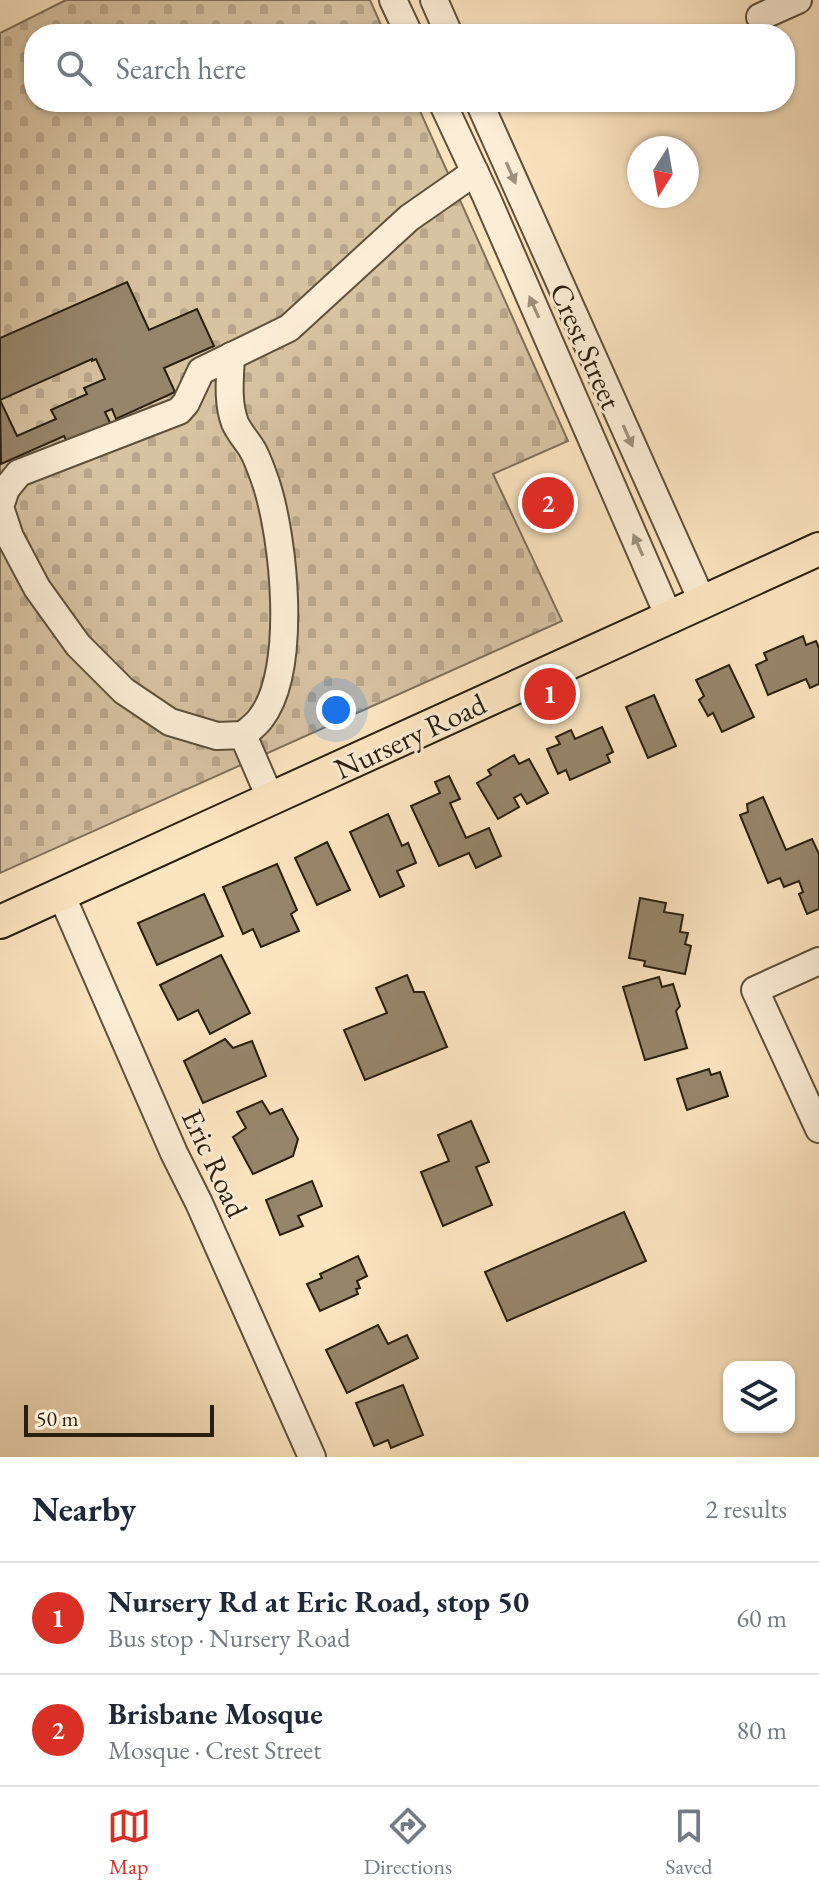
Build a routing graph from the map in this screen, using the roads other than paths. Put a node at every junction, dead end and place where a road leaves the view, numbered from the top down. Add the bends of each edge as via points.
1 (393, 0) edge
2 (434, 0) edge
3 (798, 0) edge
4 (760, 17) dead end
5 (404, 24) edge
6 (445, 24) edge
7 (447, 112) edge
8 (483, 112) edge
9 (475, 172) junction
10 (231, 356) junction
11 (3, 486) edge
12 (819, 549) edge
13 (703, 603) junction
14 (669, 617) junction
15 (243, 735) junction
16 (271, 800) junction
17 (61, 894) junction
18 (0, 922) edge
19 (819, 961) edge
20 (819, 1129) edge
21 (312, 1457) edge

1 - 5 street
2 - 6 street
3 - 4 street
7 - 9 street, Crest Street
8 -> 13 street, Crest Street
9 - 10 street via 409,218 289,328
14 -> 9 street, Crest Street
10 - 11 street via 201,371 179,411 19,473
10 - 15 street via 229,395 235,423 254,452 266,485 282,552 284,609 274,691 262,717
11 - 15 street via 0,507 10,537 37,588 78,645 124,691 170,722 217,736
12 - 13 main road, Nursery Road
13 - 14 main road, Nursery Road
14 - 16 main road, Nursery Road
15 - 16 street
16 - 17 main road, Nursery Road
17 - 18 main road, Nursery Road
17 - 21 street, Eric Road
19 - 20 street via 755,990

